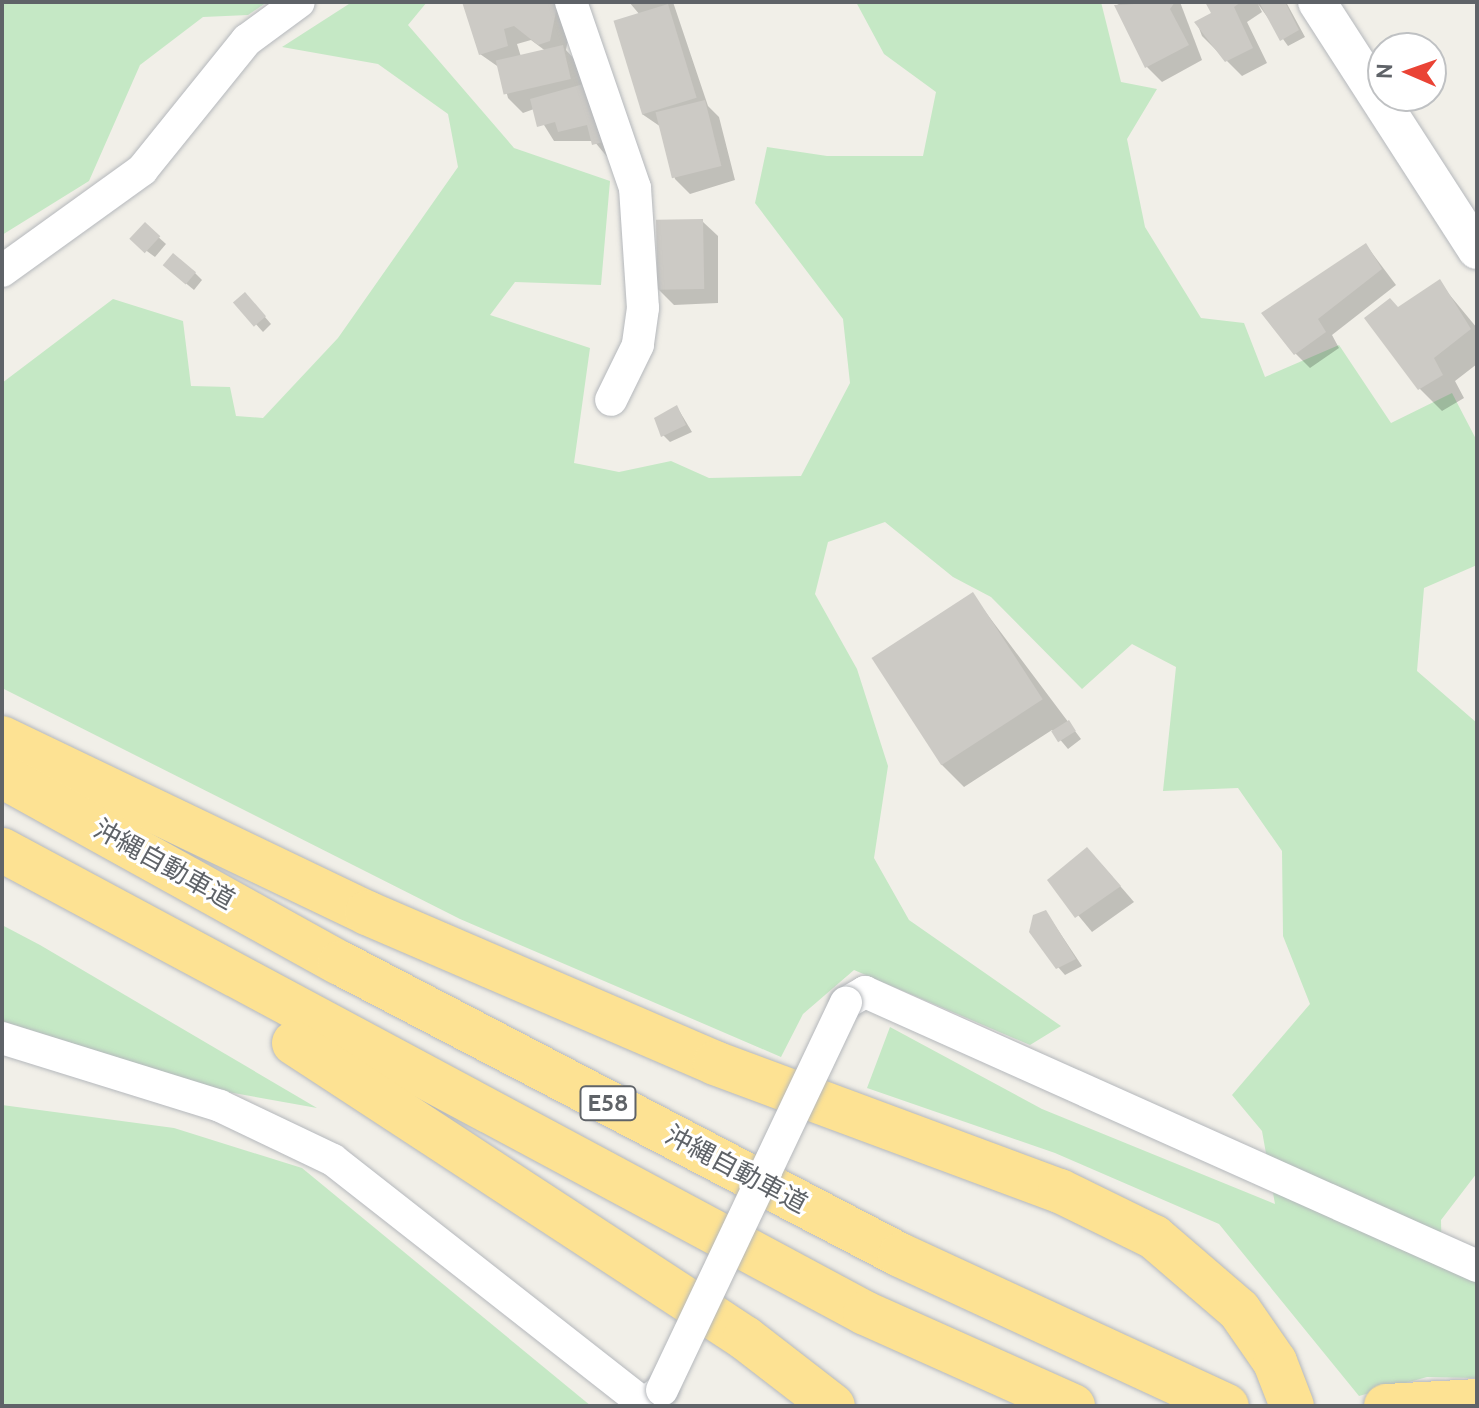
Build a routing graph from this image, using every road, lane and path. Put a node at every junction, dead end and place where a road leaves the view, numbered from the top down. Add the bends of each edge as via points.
1 (299, 2) edge
2 (571, 2) edge
3 (1317, 2) edge
4 (1477, 250) edge
5 (2, 271) edge
6 (611, 400) dead end
7 (2, 738) edge
8 (2, 776) edge
9 (2, 850) edge
10 (255, 992) junction
11 (2, 1038) edge
12 (1477, 1266) edge
13 (1477, 1401) edge
14 (833, 1406) edge
15 (1073, 1406) edge
16 (1227, 1406) edge
17 (1292, 1406) edge
18 (1386, 1406) edge

1 - 5 street via 247,40 142,170
2 - 6 street via 635,188 643,308 638,345
3 - 4 street
7 - 17 highway via 367,913 686,1050 1060,1191 1154,1237 1239,1310 1275,1362
8 - 16 highway, 沖縄自動車道 / E58 via 340,963 900,1255
9 - 10 highway, E58
10 - 14 highway via 294,1043 745,1338
10 - 15 highway, E58 via 865,1313
11 - 12 street, bridge via 220,1106 333,1160 644,1404 662,1390 846,1003 865,992
13 - 18 highway

